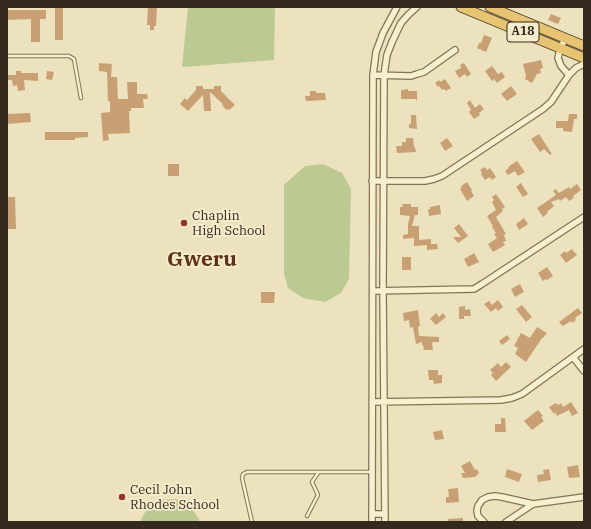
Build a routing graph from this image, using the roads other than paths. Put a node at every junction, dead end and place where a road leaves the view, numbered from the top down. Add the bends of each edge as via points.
1 (396, 7) edge
2 (417, 7) edge
3 (461, 7) edge
4 (490, 7) edge
5 (565, 38) junction
6 (584, 46) edge
7 (560, 48) junction
8 (455, 50) dead end
9 (7, 56) edge
10 (584, 58) edge
11 (584, 64) edge
12 (373, 75) junction
13 (384, 75) junction
14 (569, 75) junction
15 (81, 98) dead end
16 (372, 181) junction
17 (384, 181) junction
18 (584, 217) edge
19 (373, 291) junction
20 (383, 291) junction
21 (584, 349) edge
22 (573, 357) junction
23 (584, 371) edge
24 (373, 402) junction
25 (383, 402) junction
26 (318, 472) junction
27 (373, 472) junction
28 (584, 497) edge
29 (533, 504) junction
30 (372, 514) junction
31 (385, 514) junction
32 (307, 516) dead end
33 (252, 522) edge
34 (372, 522) edge
35 (385, 522) edge
36 (484, 522) edge
37 (506, 522) edge

1 - 12 street via 376,52
2 - 13 street via 401,23 387,55
3 - 7 highway, A18
4 - 5 highway, A18
5 - 6 highway, A18
5 - 7 street
7 - 10 highway, A18
7 - 14 street via 559,62
8 - 13 street via 424,72
9 - 15 lane via 69,56 74,59
11 - 14 street
12 - 13 street
12 - 16 street
13 - 17 street
14 - 17 street via 551,102 543,109 442,176 425,181
16 - 17 street
16 - 19 street
17 - 20 street
18 - 20 street via 474,289
19 - 20 street
19 - 24 street
20 - 25 street
21 - 22 street
22 - 23 street
22 - 25 street via 522,394 512,398
24 - 25 street
24 - 27 street
25 - 31 street
26 - 27 lane
26 - 32 lane via 312,482 318,495
26 - 33 lane via 243,474
27 - 30 street
28 - 29 street
29 - 36 street via 502,497 488,497 482,500 477,511
29 - 37 street
30 - 31 street
30 - 34 street
31 - 35 street

